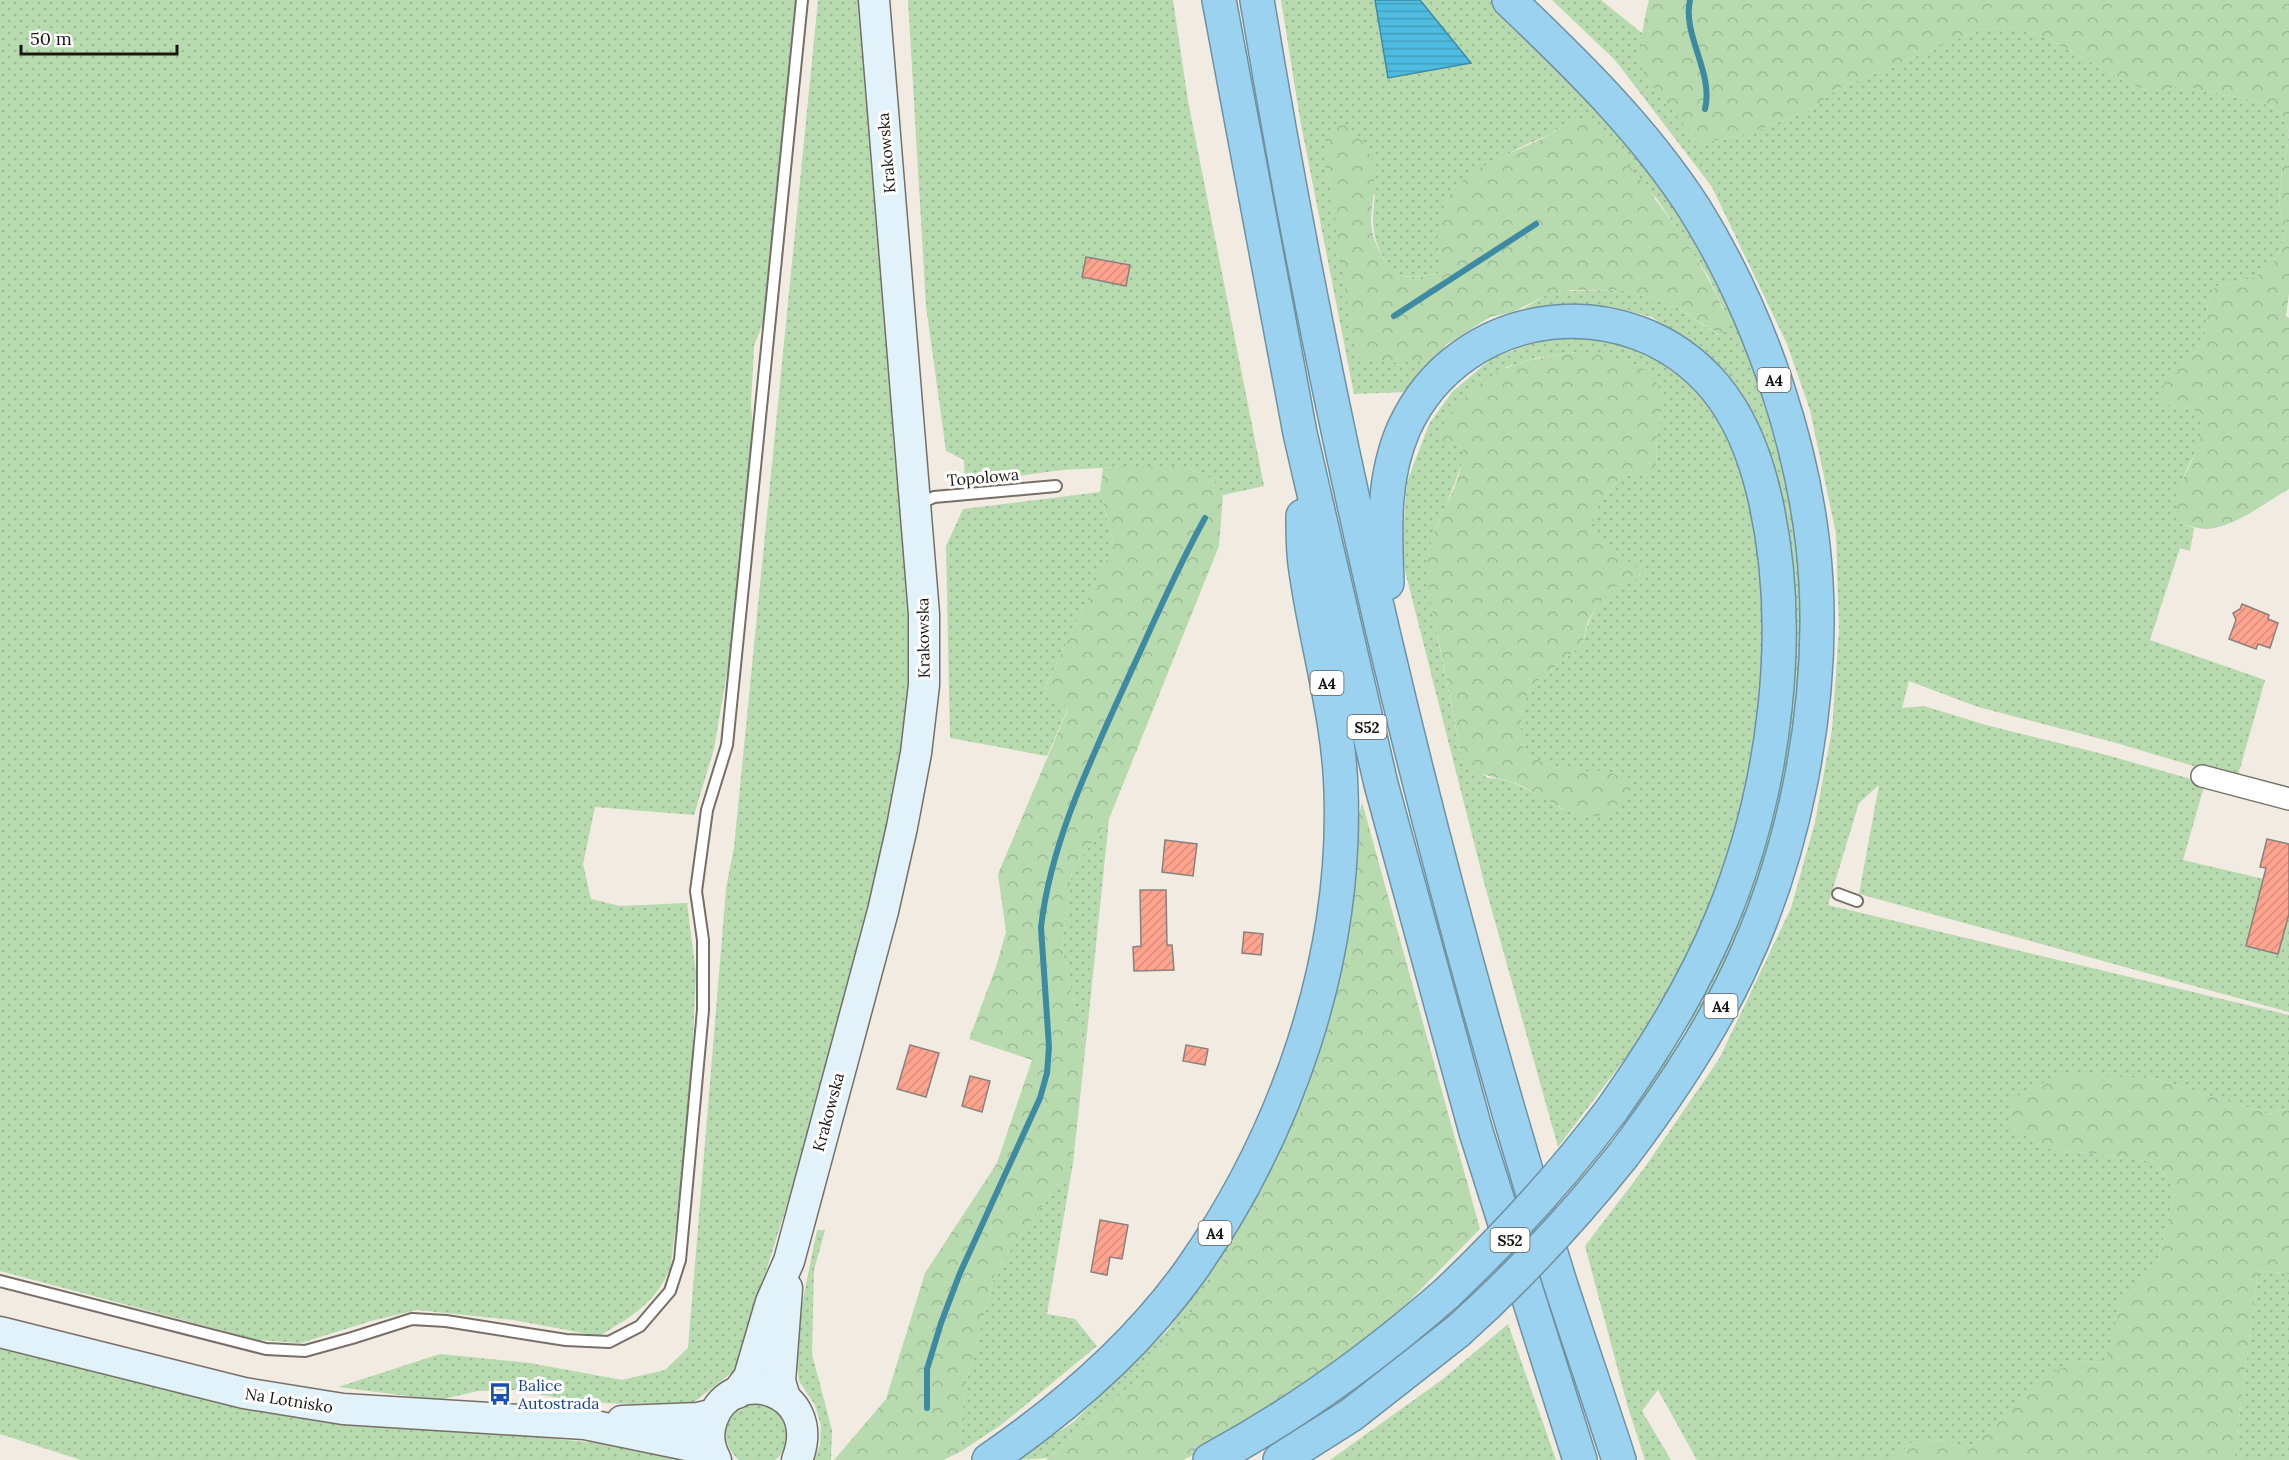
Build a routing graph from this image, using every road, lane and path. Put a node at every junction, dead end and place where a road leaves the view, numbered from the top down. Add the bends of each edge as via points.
1 (802, 0) edge
2 (874, 0) edge
3 (1219, 0) edge
4 (1257, 0) edge
5 (1509, 0) edge
6 (1300, 433) junction
7 (1056, 486) dead end
8 (914, 507) junction
9 (1388, 657) junction
10 (2202, 777) dead end
11 (2289, 799) edge
12 (1838, 894) dead end
13 (1857, 901) dead end
14 (789, 1261) junction
15 (0, 1281) edge
16 (0, 1332) edge
17 (737, 1393) junction
18 (785, 1398) junction
19 (714, 1414) junction
20 (585, 1424) junction
21 (713, 1455) edge
22 (797, 1460) edge
23 (989, 1460) edge
24 (1210, 1460) edge
25 (1280, 1460) edge
26 (1580, 1460) edge
27 (1619, 1460) edge

1 - 15 lane via 727,745 706,810 699,860 696,891 703,940 703,1010 680,1260 670,1291 640,1326 609,1342 411,1319 305,1351 266,1349
2 - 8 street, Krakowska
3 - 6 highway, A4
4 - 9 highway via 1286,174
5 - 25 highway, A4, bridge via 1630,122 1668,171 1720,254 1753,324 1782,406 1801,478 1813,550 1816,616 1812,702 1795,803 1771,893 1739,972 1680,1076 1624,1154 1528,1265 1458,1331 1351,1415
6 - 23 highway, A4 via 1305,562 1341,791 1337,887 1322,977 1308,1030 1280,1107 1242,1187 1189,1271 1135,1337 1098,1374 1062,1407
6 - 26 highway, S52 via 1381,784 1438,996 1476,1132
7 - 8 lane, Topolowa via 934,497
8 - 14 street, Krakowska via 924,614 924,685 916,753 883,911
9 - 24 highway, bridge via 1384,519 1392,464 1398,442 1418,403 1451,366 1487,341 1528,325 1592,321 1619,326 1663,343 1681,354 1715,388 1729,406 1752,453 1762,488 1774,542 1780,624 1770,738 1750,833 1723,915 1685,995 1642,1066 1556,1182 1519,1223 1413,1323 1308,1402
9 - 27 highway, S52 via 1505,1098
10 - 11 street
12 - 13 lane
14 - 17 street, Krakowska via 771,1302 748,1377
14 - 18 street, Krakowska via 780,1381
16 - 20 street, Na Lotnisko via 244,1393 343,1409
17 - 18 street via 761,1389
17 - 19 street, Krakowska
18 - 22 street via 803,1426 803,1444
19 - 20 street, Na Lotnisko
19 - 21 street via 710,1428
20 - 21 street, Na Lotnisko

